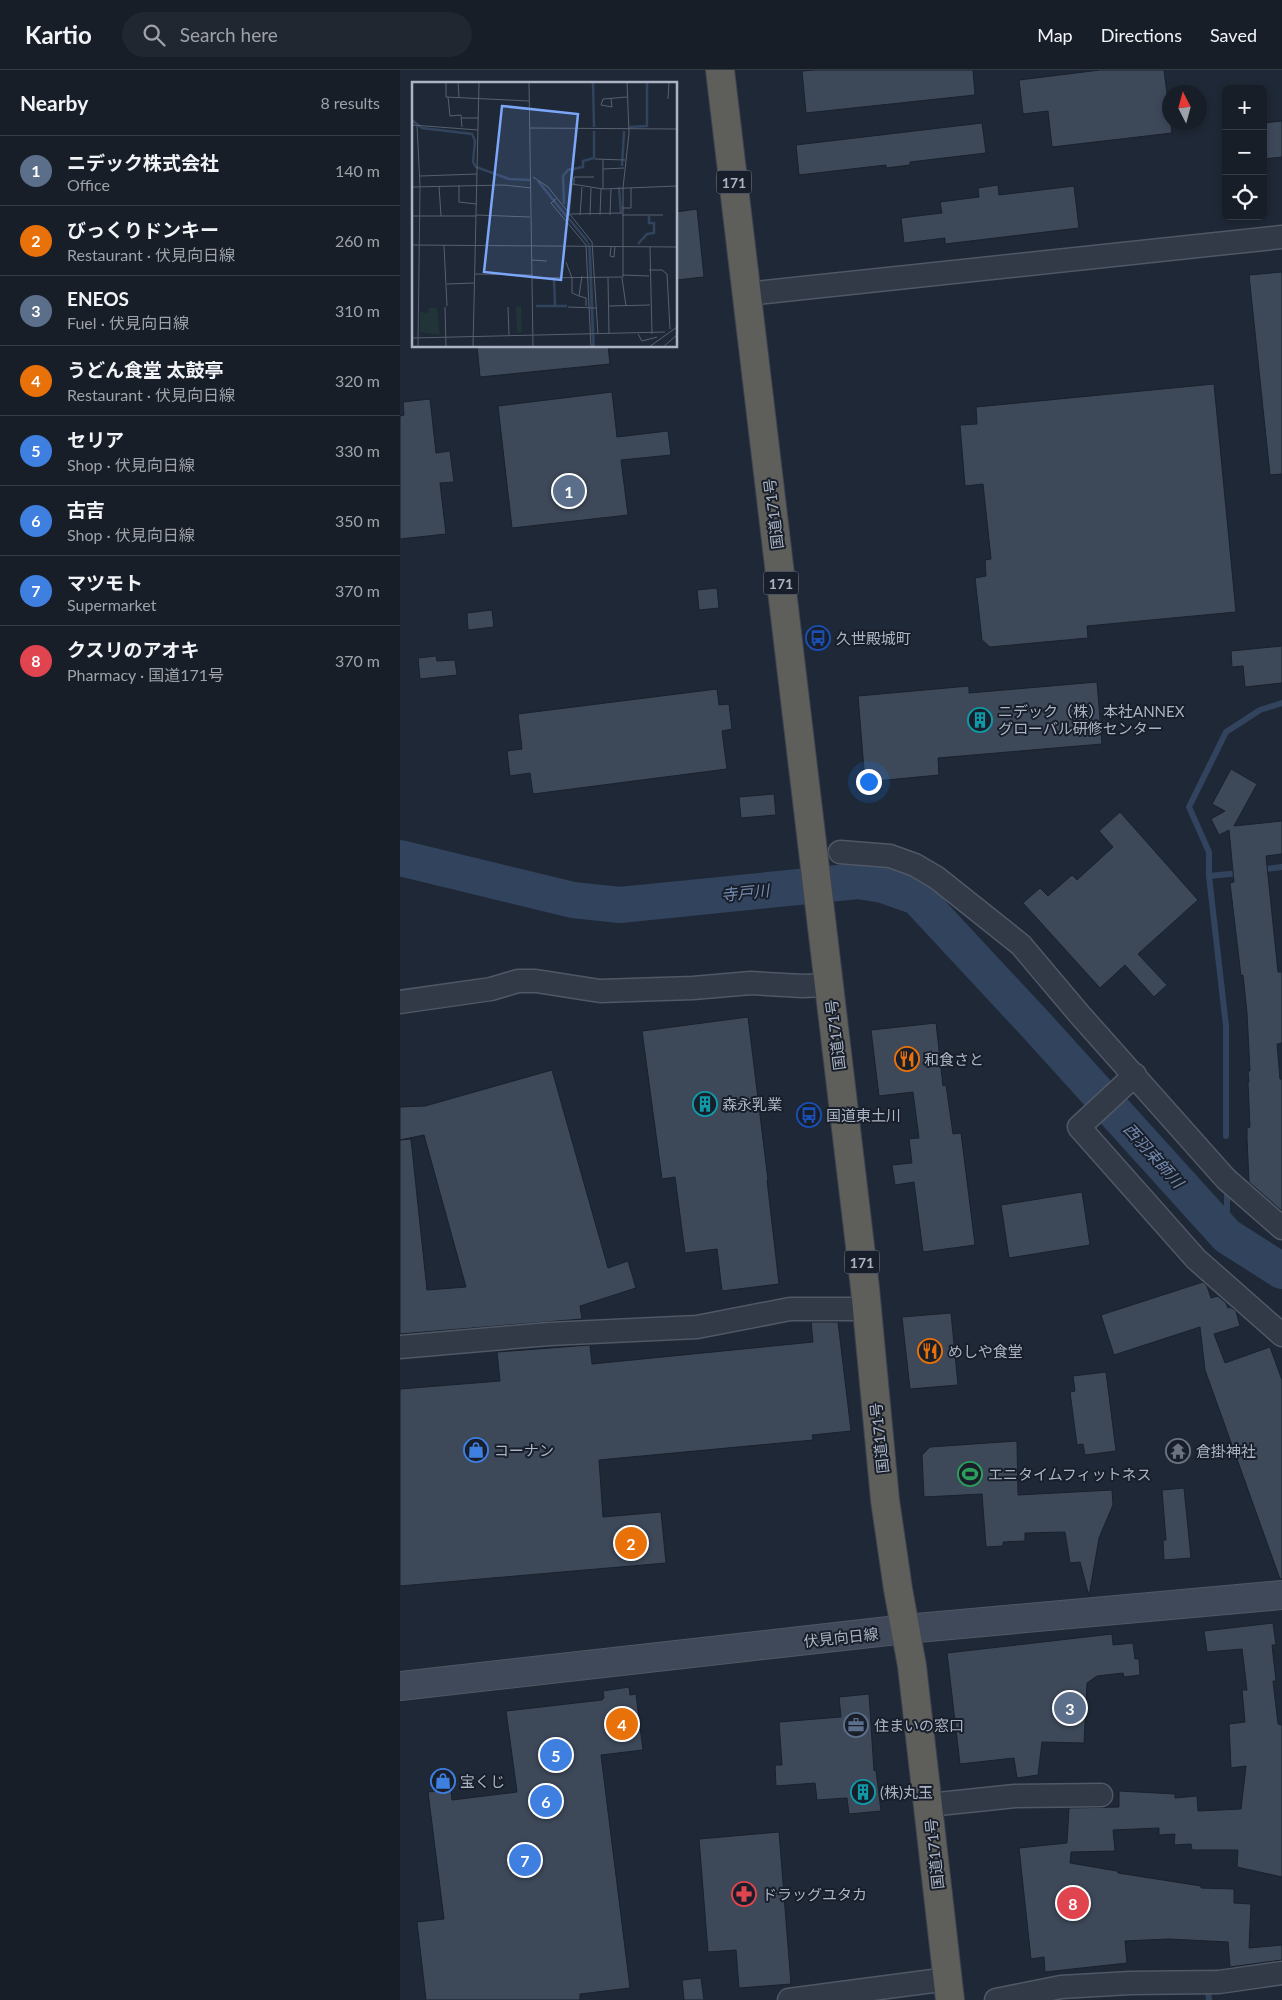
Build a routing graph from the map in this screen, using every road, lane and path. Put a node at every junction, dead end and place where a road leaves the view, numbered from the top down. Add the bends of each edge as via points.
1 (720, 70) edge
2 (1282, 237) edge
3 (747, 294) junction
4 (840, 852) dead end
5 (830, 985) junction
6 (400, 1002) edge
7 (1135, 1075) junction
8 (1282, 1228) edge
9 (866, 1309) junction
10 (1282, 1334) edge
11 (400, 1347) edge
12 (1282, 1595) edge
13 (906, 1629) junction
14 (400, 1686) edge
15 (1101, 1795) dead end
16 (929, 1805) junction
17 (1282, 1974) edge
18 (949, 1990) edge
19 (789, 2000) edge
20 (996, 2000) edge

1 - 3 highway, 国道171号 / 171
2 - 3 street
3 - 5 highway, 国道171号 / 171
4 - 7 street via 890,856 937,878 1020,944
5 - 6 street via 750,983 600,991 518,981 491,989
5 - 9 highway, 国道171号 / 171
7 - 8 street via 1226,1179
7 - 10 street via 1079,1127 1196,1259
9 - 11 street via 790,1309 697,1327 549,1334
9 - 13 highway, 国道171号 / 171 via 886,1500
12 - 13 main road, 伏見向日線
13 - 14 main road, 伏見向日線
13 - 16 highway, 国道171号 / 171
15 - 16 street via 1015,1796
16 - 18 highway, 国道171号 / 171
17 - 20 street via 1220,1982 1061,1987
18 - 19 street

